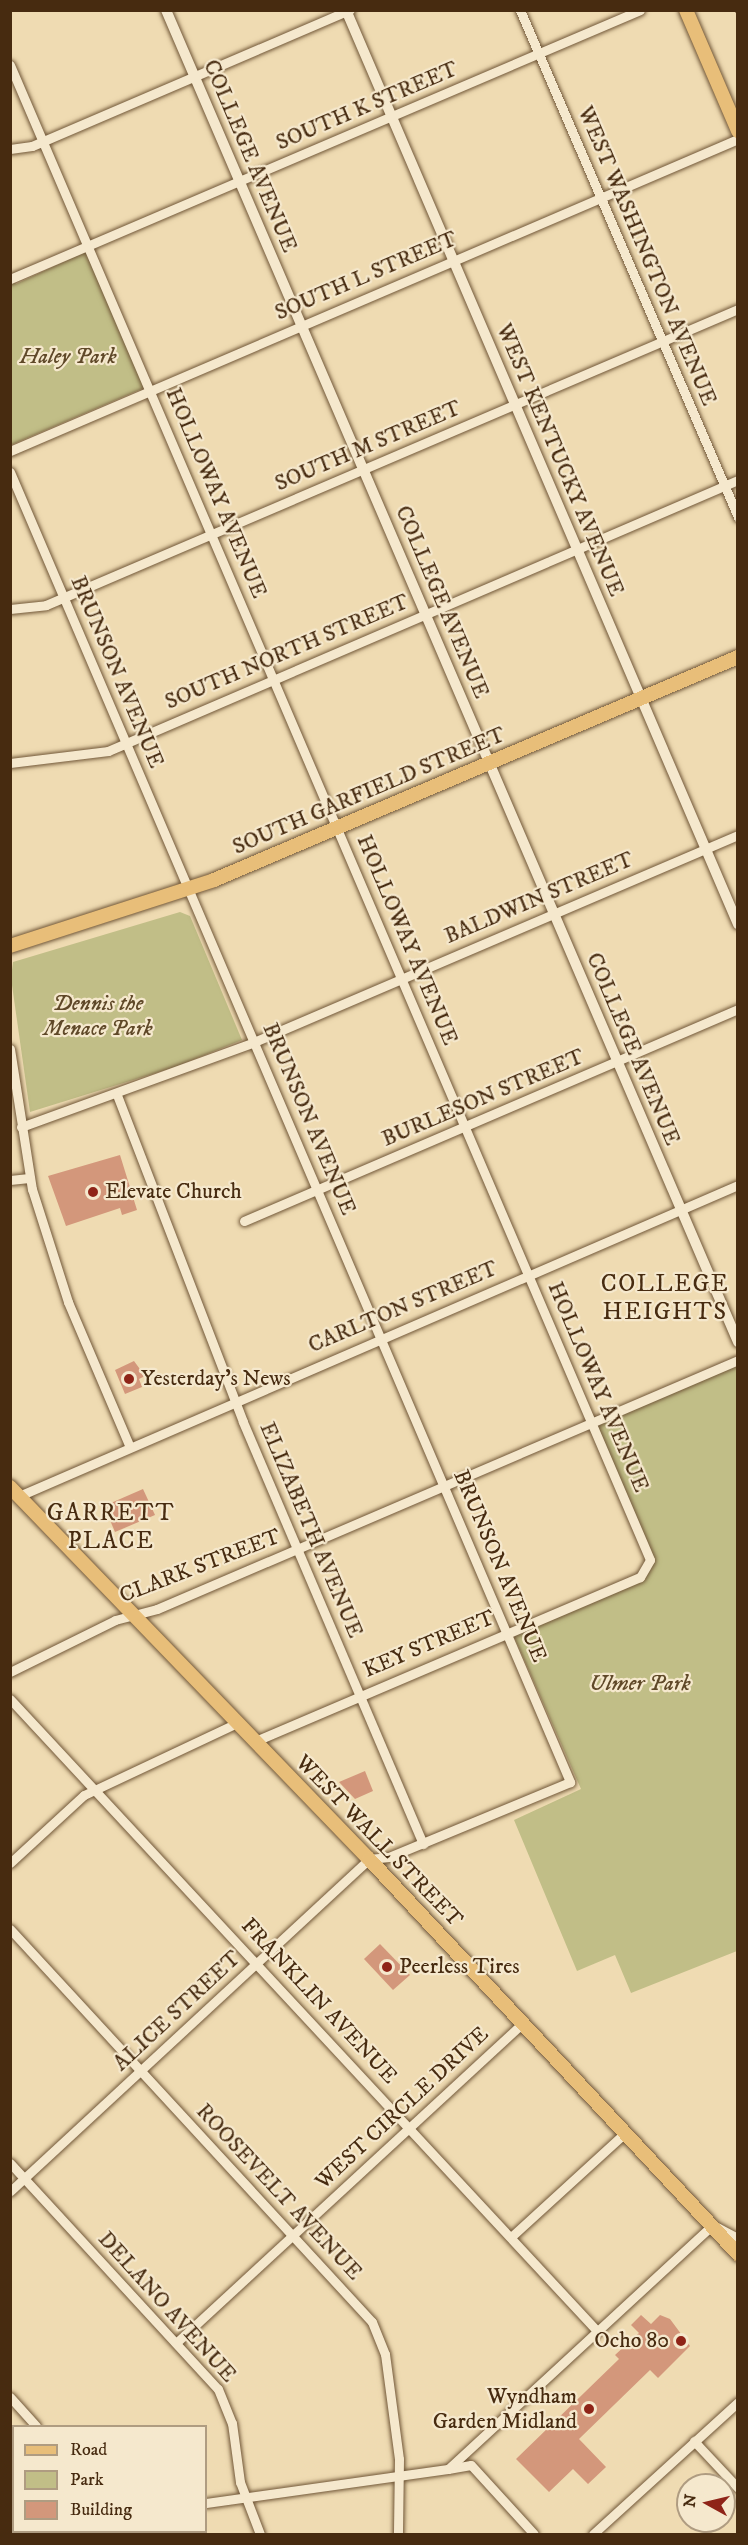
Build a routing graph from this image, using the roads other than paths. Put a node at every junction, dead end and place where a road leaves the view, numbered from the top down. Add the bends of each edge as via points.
1 (166, 10) edge
2 (520, 10) edge
3 (640, 10) edge
4 (686, 10) edge
5 (348, 11) edge
6 (539, 53) junction
7 (10, 65) edge
8 (195, 76) junction
9 (391, 116) junction
10 (738, 131) edge
11 (738, 139) edge
12 (43, 141) junction
13 (10, 149) edge
14 (240, 182) junction
15 (600, 198) junction
16 (88, 246) junction
17 (453, 260) junction
18 (10, 279) edge
19 (738, 309) edge
20 (302, 325) junction
21 (662, 341) junction
22 (150, 390) junction
23 (514, 404) junction
24 (10, 451) edge
25 (363, 469) junction
26 (10, 472) edge
27 (738, 480) edge
28 (724, 485) junction
29 (738, 517) edge
30 (211, 534) junction
31 (576, 548) junction
32 (64, 597) junction
33 (10, 609) edge
34 (425, 614) junction
35 (738, 657) edge
36 (274, 678) junction
37 (641, 698) junction
38 (126, 742) junction
39 (10, 763) edge
40 (489, 763) junction
41 (337, 827) junction
42 (738, 835) edge
43 (705, 849) junction
44 (189, 889) junction
45 (553, 913) junction
46 (738, 924) edge
47 (10, 946) edge
48 (402, 979) junction
49 (738, 1010) edge
50 (254, 1042) junction
51 (10, 1048) edge
52 (617, 1062) junction
53 (117, 1095) junction
54 (465, 1126) junction
55 (21, 1127) junction
56 (29, 1178) junction
57 (10, 1180) edge
58 (738, 1185) edge
59 (318, 1189) junction
60 (680, 1209) junction
61 (244, 1221) dead end
62 (529, 1274) junction
63 (381, 1337) junction
64 (738, 1342) edge
65 (738, 1360) edge
66 (235, 1400) junction
67 (592, 1422) junction
68 (129, 1445) junction
69 (444, 1485) junction
70 (15, 1491) edge
71 (297, 1549) junction
72 (650, 1567) joint
73 (132, 1615) junction
74 (507, 1632) junction
75 (10, 1672) edge
76 (359, 1696) junction
77 (10, 1699) edge
78 (237, 1723) junction
79 (255, 1741) junction
80 (95, 1790) junction
81 (423, 1844) junction
82 (369, 1859) junction
83 (10, 1863) edge
84 (10, 1929) edge
85 (257, 1963) junction
86 (522, 2024) junction
87 (141, 2071) junction
88 (410, 2127) junction
89 (625, 2133) junction
90 (10, 2163) edge
91 (24, 2178) junction
92 (10, 2191) edge
93 (711, 2226) junction
94 (292, 2235) junction
95 (511, 2237) junction
96 (738, 2239) edge
97 (738, 2254) edge
98 (597, 2331) junction
99 (176, 2343) junction
100 (10, 2397) edge
101 (738, 2402) edge
102 (34, 2425) edge
103 (694, 2441) junction
104 (448, 2469) junction
105 (398, 2475) junction
106 (738, 2488) edge
107 (245, 2497) junction
108 (207, 2503) edge
109 (260, 2535) edge
110 (398, 2535) edge
111 (534, 2535) edge
112 (594, 2535) edge

1 - 8 street, COLLEGE AVENUE
2 - 6 street, WEST WASHINGTON AVENUE
3 - 6 street, SOUTH K STREET
4 - 10 main road
5 - 8 street
5 - 9 street, WEST KENTUCKY AVENUE
6 - 9 street, SOUTH K STREET
6 - 15 street, WEST WASHINGTON AVENUE
7 - 12 street, HOLLOWAY AVENUE
8 - 12 street
8 - 14 street, COLLEGE AVENUE
9 - 14 street, SOUTH K STREET
9 - 17 street, WEST KENTUCKY AVENUE
11 - 15 street, SOUTH L STREET
12 - 13 street
12 - 16 street, HOLLOWAY AVENUE
14 - 16 street, SOUTH K STREET
14 - 20 street, COLLEGE AVENUE
15 - 17 street, SOUTH L STREET
15 - 21 street, WEST WASHINGTON AVENUE
16 - 18 street, SOUTH K STREET
16 - 22 street, HOLLOWAY AVENUE
17 - 20 street, SOUTH L STREET
17 - 23 street, WEST KENTUCKY AVENUE
19 - 21 street, SOUTH M STREET
20 - 22 street, SOUTH L STREET
20 - 25 street, COLLEGE AVENUE
21 - 23 street, SOUTH M STREET
21 - 28 street, WEST WASHINGTON AVENUE
22 - 24 street, SOUTH L STREET
22 - 30 street, HOLLOWAY AVENUE
23 - 25 street, SOUTH M STREET
23 - 31 street, WEST KENTUCKY AVENUE
25 - 30 street, SOUTH M STREET
25 - 34 street, COLLEGE AVENUE
26 - 32 street, BRUNSON AVENUE
27 - 28 street, SOUTH NORTH STREET
28 - 29 street, WEST WASHINGTON AVENUE
28 - 31 street, SOUTH NORTH STREET
30 - 32 street, SOUTH M STREET
30 - 36 street, HOLLOWAY AVENUE
31 - 34 street, SOUTH NORTH STREET
31 - 37 street, WEST KENTUCKY AVENUE
32 - 33 street, SOUTH M STREET
32 - 38 street, BRUNSON AVENUE
34 - 36 street, SOUTH NORTH STREET
34 - 40 street, COLLEGE AVENUE
35 - 37 main road, SOUTH GARFIELD STREET
36 - 38 street, SOUTH NORTH STREET
36 - 41 street, HOLLOWAY AVENUE
37 - 40 main road, SOUTH GARFIELD STREET
37 - 43 street, WEST KENTUCKY AVENUE
38 - 39 street, SOUTH NORTH STREET via 108,751
38 - 44 street, BRUNSON AVENUE
40 - 41 main road, SOUTH GARFIELD STREET
40 - 45 street, COLLEGE AVENUE
41 - 44 main road, SOUTH GARFIELD STREET
41 - 48 street, HOLLOWAY AVENUE
42 - 43 street, BALDWIN STREET
43 - 45 street, BALDWIN STREET
43 - 46 street, WEST KENTUCKY AVENUE
44 - 47 main road, SOUTH GARFIELD STREET
44 - 50 street, BRUNSON AVENUE
45 - 48 street, BALDWIN STREET
45 - 52 street, COLLEGE AVENUE
48 - 50 street, BALDWIN STREET
48 - 54 street, HOLLOWAY AVENUE
49 - 52 street, BURLESON STREET
50 - 53 street, BALDWIN STREET
50 - 59 street, BRUNSON AVENUE
51 - 55 street
52 - 54 street, BURLESON STREET
52 - 60 street, COLLEGE AVENUE
53 - 55 street, BALDWIN STREET
53 - 66 street, ELIZABETH AVENUE
54 - 59 street, BURLESON STREET
54 - 62 street, HOLLOWAY AVENUE
55 - 56 street
56 - 57 street
56 - 68 street via 69,1302
58 - 60 street, CARLTON STREET
59 - 61 street, BURLESON STREET
59 - 63 street, BRUNSON AVENUE
60 - 62 street, CARLTON STREET
60 - 64 street, COLLEGE AVENUE
62 - 63 street, CARLTON STREET
62 - 67 street, HOLLOWAY AVENUE
63 - 66 street, CARLTON STREET
63 - 69 street, BRUNSON AVENUE
65 - 67 street, CLARK STREET
66 - 68 street, CARLTON STREET
66 - 71 street, ELIZABETH AVENUE
67 - 69 street, CLARK STREET
67 - 72 street, HOLLOWAY AVENUE
68 - 70 street, CARLTON STREET
69 - 71 street, CLARK STREET
69 - 74 street, BRUNSON AVENUE
70 - 73 main road, WEST WALL STREET
71 - 73 street, CLARK STREET
71 - 76 street, ELIZABETH AVENUE
72 - 74 street, KEY STREET via 640,1577
73 - 75 street, CLARK STREET
73 - 78 main road, WEST WALL STREET
74 - 76 street, KEY STREET
74 - 81 street, BRUNSON AVENUE via 570,1782
76 - 79 street, KEY STREET
76 - 81 street, ELIZABETH AVENUE
77 - 80 street, FRANKLIN AVENUE
78 - 79 main road, WEST WALL STREET
78 - 80 street
79 - 82 main road, WEST WALL STREET
80 - 83 street
80 - 85 street, FRANKLIN AVENUE
81 - 82 street
82 - 85 street, ALICE STREET
82 - 86 main road, WEST WALL STREET
84 - 87 street, ROOSEVELT AVENUE
85 - 87 street, ALICE STREET
85 - 88 street, FRANKLIN AVENUE
86 - 88 street, WEST CIRCLE DRIVE
86 - 89 main road, WEST WALL STREET
87 - 91 street, ALICE STREET
87 - 94 street, ROOSEVELT AVENUE
88 - 94 street, WEST CIRCLE DRIVE
88 - 95 street, FRANKLIN AVENUE
89 - 93 main road, WEST WALL STREET
89 - 95 street
90 - 91 street, DELANO AVENUE
91 - 92 street, ALICE STREET
91 - 99 street, DELANO AVENUE
93 - 96 street
93 - 97 main road, WEST WALL STREET
93 - 98 street
94 - 99 street, WEST CIRCLE DRIVE
94 - 105 street, ROOSEVELT AVENUE via 370,2319 380,2337
95 - 98 street, FRANKLIN AVENUE
98 - 104 street
99 - 107 street, DELANO AVENUE via 226,2404
100 - 102 street
101 - 103 street
103 - 106 street
103 - 112 street
104 - 105 street
104 - 111 street via 471,2465
105 - 107 street
105 - 110 street, ROOSEVELT AVENUE
107 - 108 street
107 - 109 street, DELANO AVENUE

